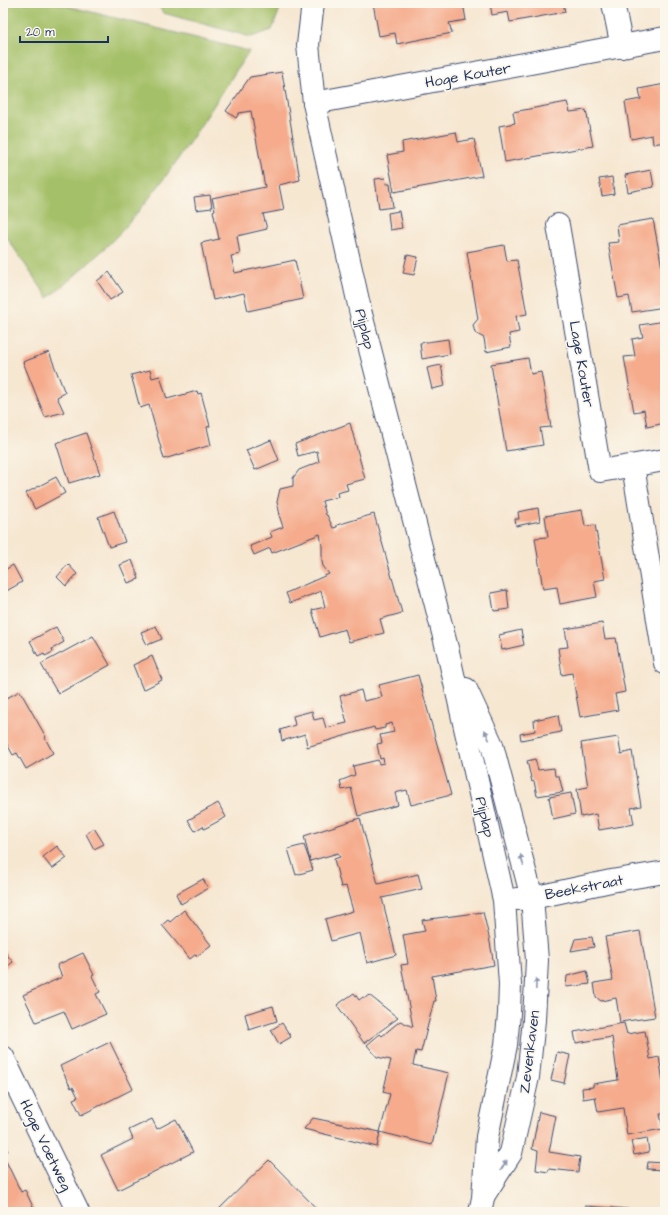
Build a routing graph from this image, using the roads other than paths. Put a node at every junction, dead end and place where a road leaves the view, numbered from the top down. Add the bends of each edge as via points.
1 (313, 3) edge
2 (613, 3) edge
3 (665, 38) edge
4 (622, 47) junction
5 (314, 103) junction
6 (558, 225) dead end
7 (665, 460) edge
8 (633, 466) junction
9 (448, 652) junction
10 (665, 663) edge
11 (664, 875) edge
12 (532, 898) junction
13 (504, 900) junction
14 (510, 984) joint
15 (3, 1057) edge
16 (481, 1205) edge
17 (78, 1212) edge

1 - 5 street, Pijplap via 308,46
2 - 4 street
3 - 4 street, Hoge Kouter
4 - 5 street, Hoge Kouter
5 - 9 street, Pijplap via 361,314
6 - 8 street, Lage Kouter via 600,471
7 - 8 street, Lage Kouter
8 - 10 street
12 -> 9 street, Pijplap via 492,745
9 - 13 street, Pijplap
11 - 12 street, Beekstraat via 611,881
12 - 13 street, Beekstraat
16 -> 12 street, Zevenkaven via 511,1153 528,1077 537,960
13 - 14 street, Pijplap
14 - 16 street, Zevenkaven via 506,1045 487,1137
15 - 17 street, Hoge Voetweg

